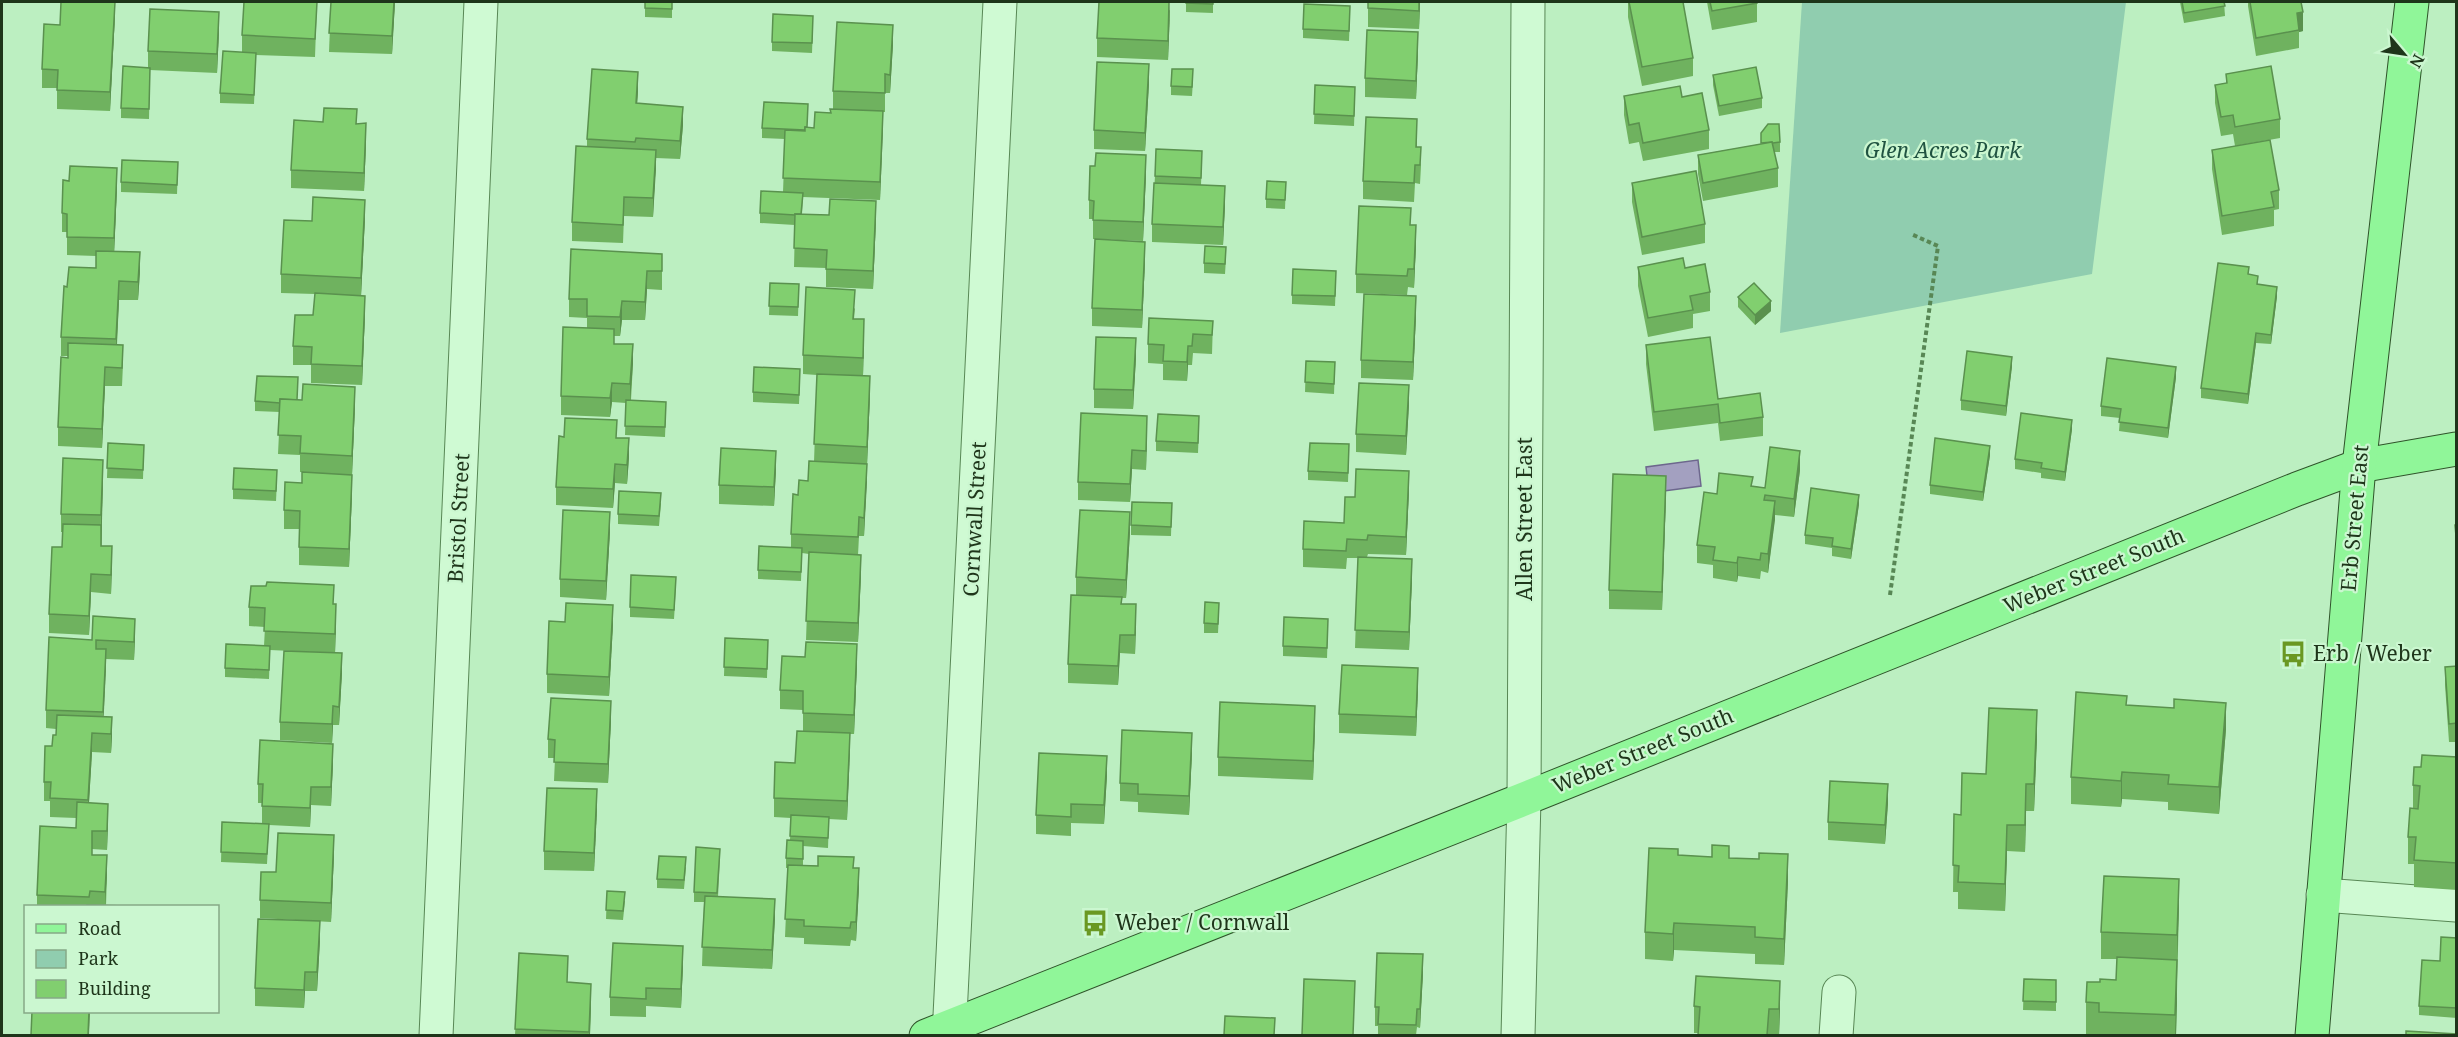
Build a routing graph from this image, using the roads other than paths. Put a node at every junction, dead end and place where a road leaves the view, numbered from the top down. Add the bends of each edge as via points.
1 (482, 2) edge
2 (1000, 2) edge
3 (1528, 2) edge
4 (2412, 2) edge
5 (2457, 449) edge
6 (2359, 466) junction
7 (1524, 799) junction
8 (2323, 895) junction
9 (2457, 905) edge
10 (1839, 992) dead end
11 (942, 1032) edge
12 (436, 1035) edge
13 (1518, 1035) edge
14 (1836, 1035) edge
15 (2312, 1035) edge

1 - 12 street, Bristol Street
2 - 11 street, Cornwall Street
3 - 7 street, Allen Street East
4 - 6 main road, Erb Street East
5 - 6 main road, Weber Street South
6 - 7 main road, Weber Street South
6 - 8 main road, Erb Street East
7 - 11 main road, Weber Street South
7 - 13 street, Allen Street East
8 - 9 street
8 - 15 main road, Erb Street East
10 - 14 street

